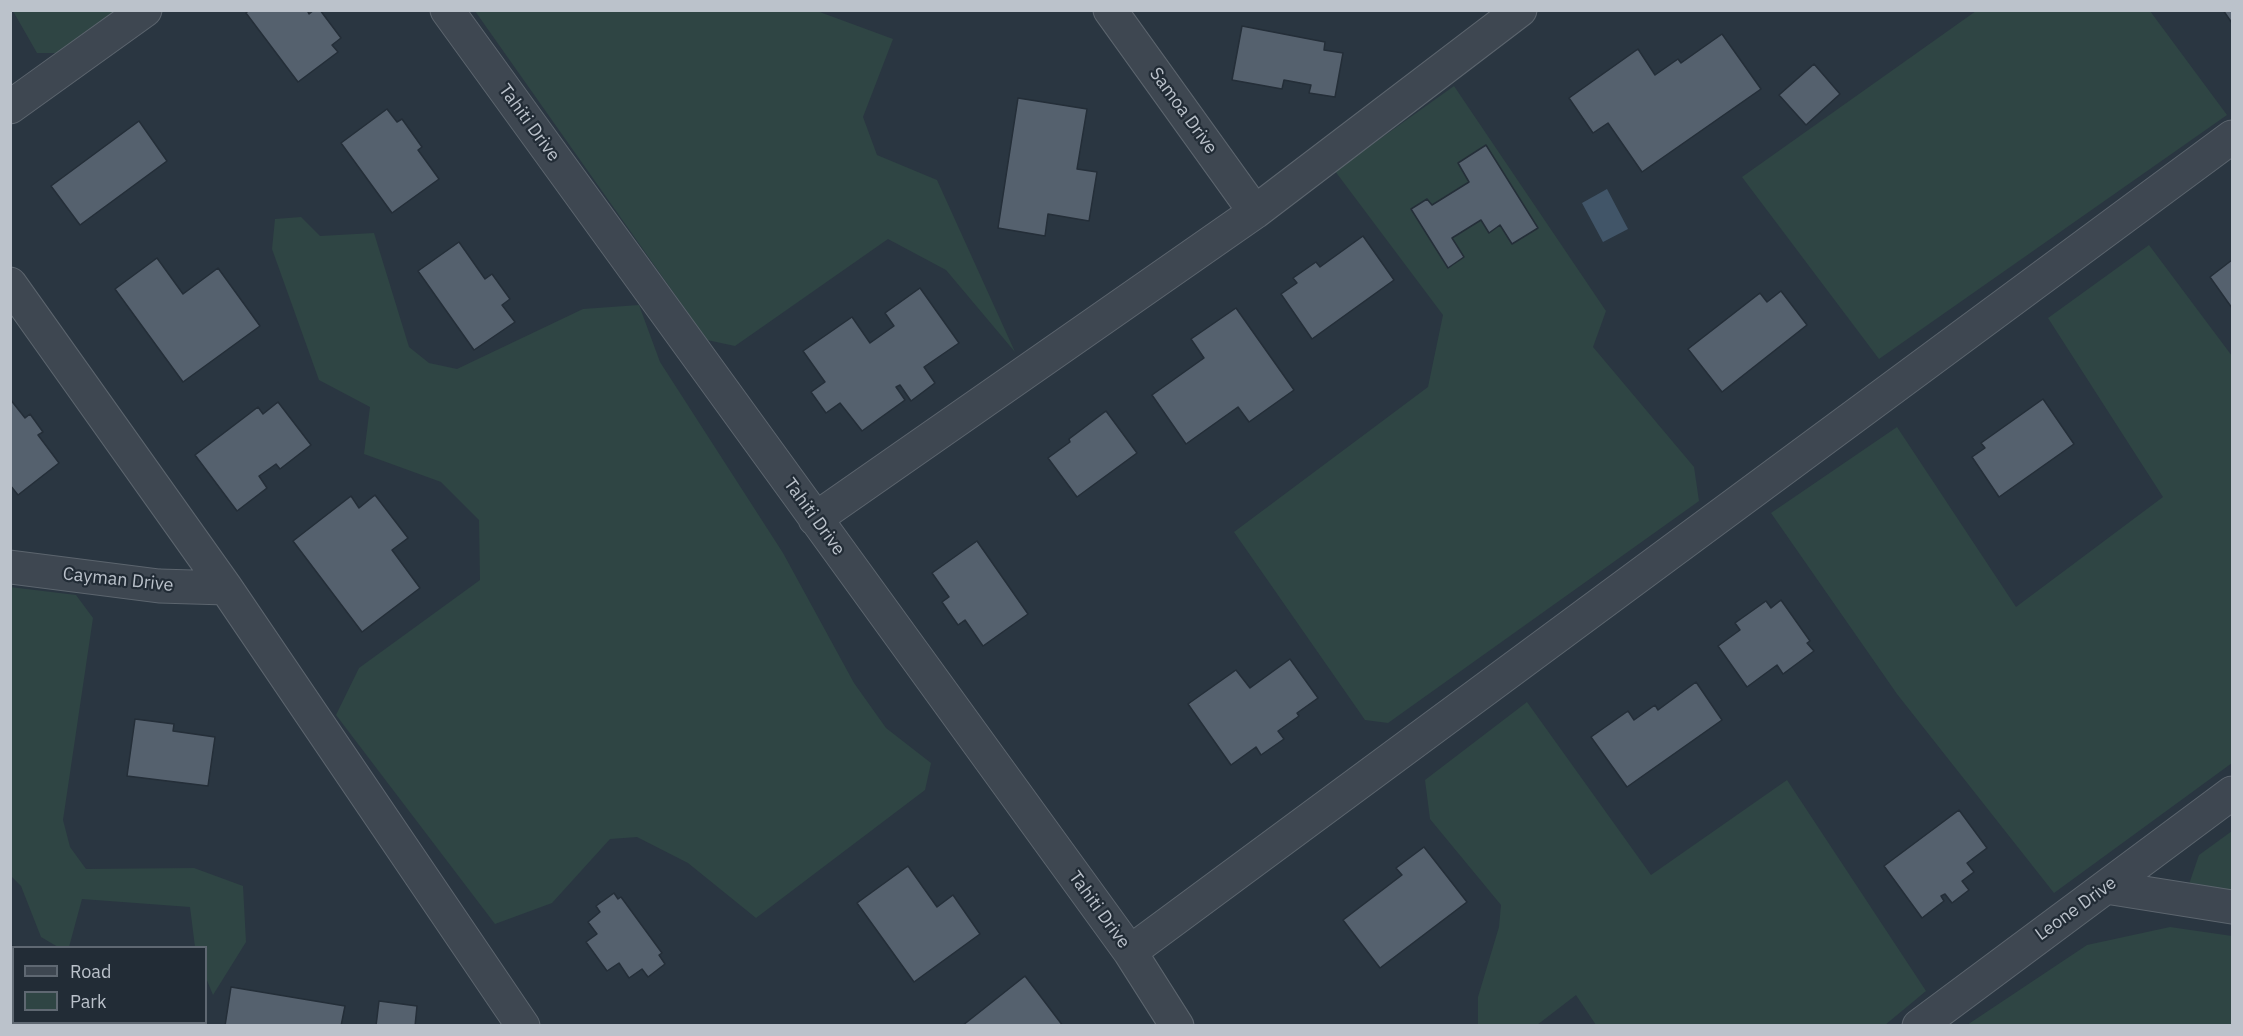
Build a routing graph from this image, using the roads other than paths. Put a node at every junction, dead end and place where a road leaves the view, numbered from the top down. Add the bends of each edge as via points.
1 (145, 10) edge
2 (447, 10) edge
3 (1110, 10) edge
4 (1520, 10) edge
5 (10, 107) edge
6 (2232, 137) edge
7 (1255, 212) junction
8 (10, 284) edge
9 (815, 519) junction
10 (10, 567) edge
11 (226, 588) junction
12 (2232, 793) edge
13 (2106, 887) junction
14 (2232, 907) edge
15 (1130, 952) junction
16 (523, 1026) edge
17 (1177, 1026) edge
18 (1919, 1026) edge

1 - 5 street
2 - 9 street, Tahiti Drive
3 - 7 street, Samoa Drive
4 - 7 street
6 - 15 street
7 - 9 street
8 - 11 street
9 - 15 street, Tahiti Drive
10 - 11 street, Cayman Drive via 159,586
11 - 16 street
12 - 13 street, Leone Drive
13 - 14 street
13 - 18 street, Leone Drive
15 - 17 street, Tahiti Drive

